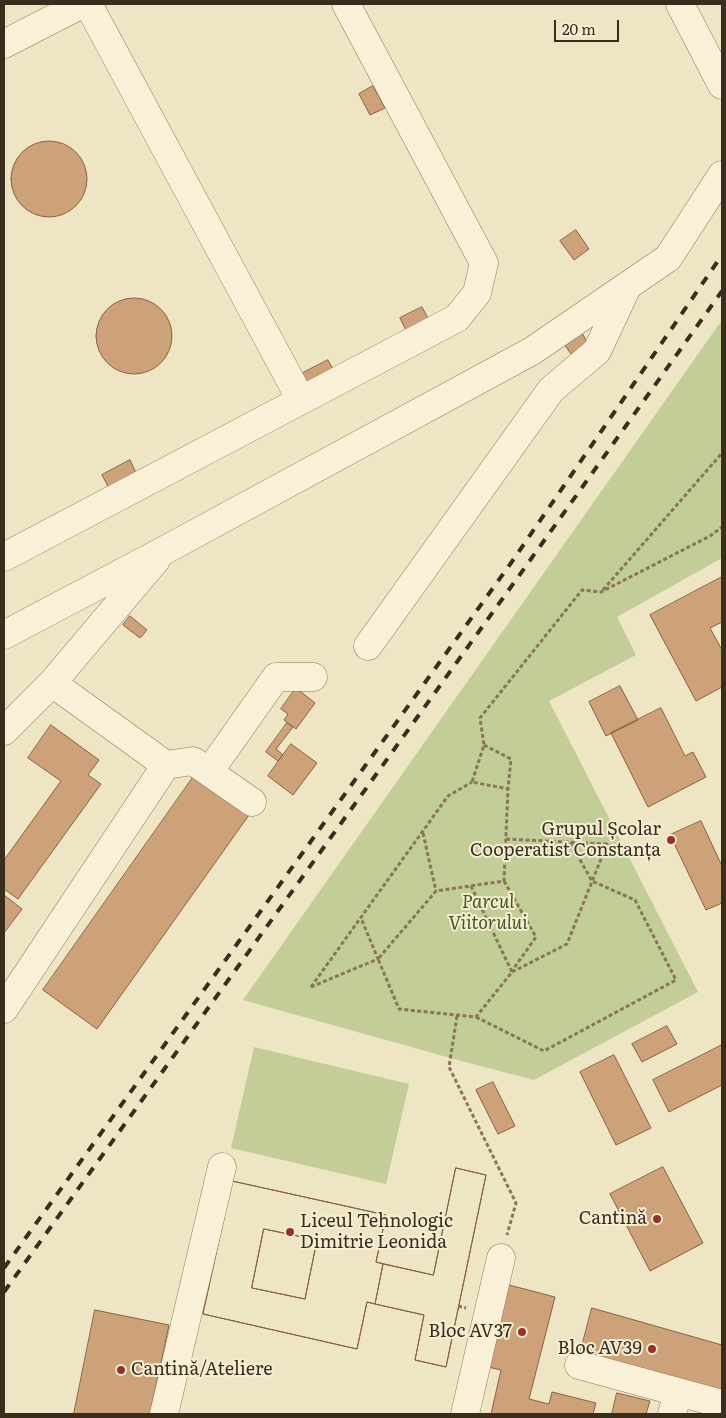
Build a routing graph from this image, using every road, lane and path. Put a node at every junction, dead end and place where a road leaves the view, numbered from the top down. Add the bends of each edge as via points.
1 (82, 4) edge
2 (88, 4) edge
3 (346, 4) edge
4 (680, 4) edge
5 (4, 44) edge
6 (722, 85) edge
7 (722, 174) edge
8 (628, 286) junction
9 (301, 400) junction
10 (722, 452) edge
11 (722, 527) edge
12 (165, 550) junction
13 (4, 557) edge
14 (601, 592) junction
15 (4, 634) edge
16 (368, 646) dead end
17 (313, 677) dead end
18 (52, 683) junction
19 (4, 731) edge
20 (484, 745) junction
21 (166, 765) junction
22 (209, 772) junction
23 (472, 782) junction
24 (508, 789) junction
25 (252, 802) dead end
26 (423, 833) junction
27 (506, 839) junction
28 (570, 842) junction
29 (592, 881) junction
30 (504, 882) junction
31 (471, 886) junction
32 (436, 891) junction
33 (361, 918) junction
34 (378, 959) junction
35 (512, 972) junction
36 (4, 1009) edge
37 (457, 1016) junction
38 (476, 1018) junction
39 (222, 1167) dead end
40 (502, 1258) joint
41 (579, 1365) dead end
42 (675, 1403) edge
43 (722, 1404) edge
44 (164, 1414) edge
45 (465, 1414) edge

1 - 5 street
2 - 9 street
3 - 9 street via 484,263 477,293 456,318
4 - 6 street
7 - 8 street via 668,258
8 - 12 street via 532,351
8 - 16 street via 597,352 551,390
9 - 13 street
10 - 14 path
11 - 14 path
12 - 15 street
12 - 18 street
14 - 20 path via 582,590 480,718
17 - 22 street via 276,676
18 - 19 street
18 - 21 street
20 - 23 path
20 - 24 path via 511,759
21 - 22 street via 193,761
21 - 36 street
22 - 25 street
23 - 24 path
23 - 26 path via 448,796
24 - 27 path
26 - 32 path
26 - 33 path
27 - 28 path
27 - 30 path
28 - 29 path
28 - 29 path via 607,844
29 - 35 path via 567,944
29 - 38 path via 635,900 676,980 544,1051
30 - 31 path
30 - 35 path via 536,936
31 - 32 path
31 - 35 path
32 - 34 path
33 - 34 path
33 - 34 path via 311,987
34 - 37 path via 399,1009
35 - 38 path
37 - 38 path
37 - 40 path via 449,1067 516,1203
39 - 44 street
40 - 45 street
41 - 42 street
42 - 43 street

